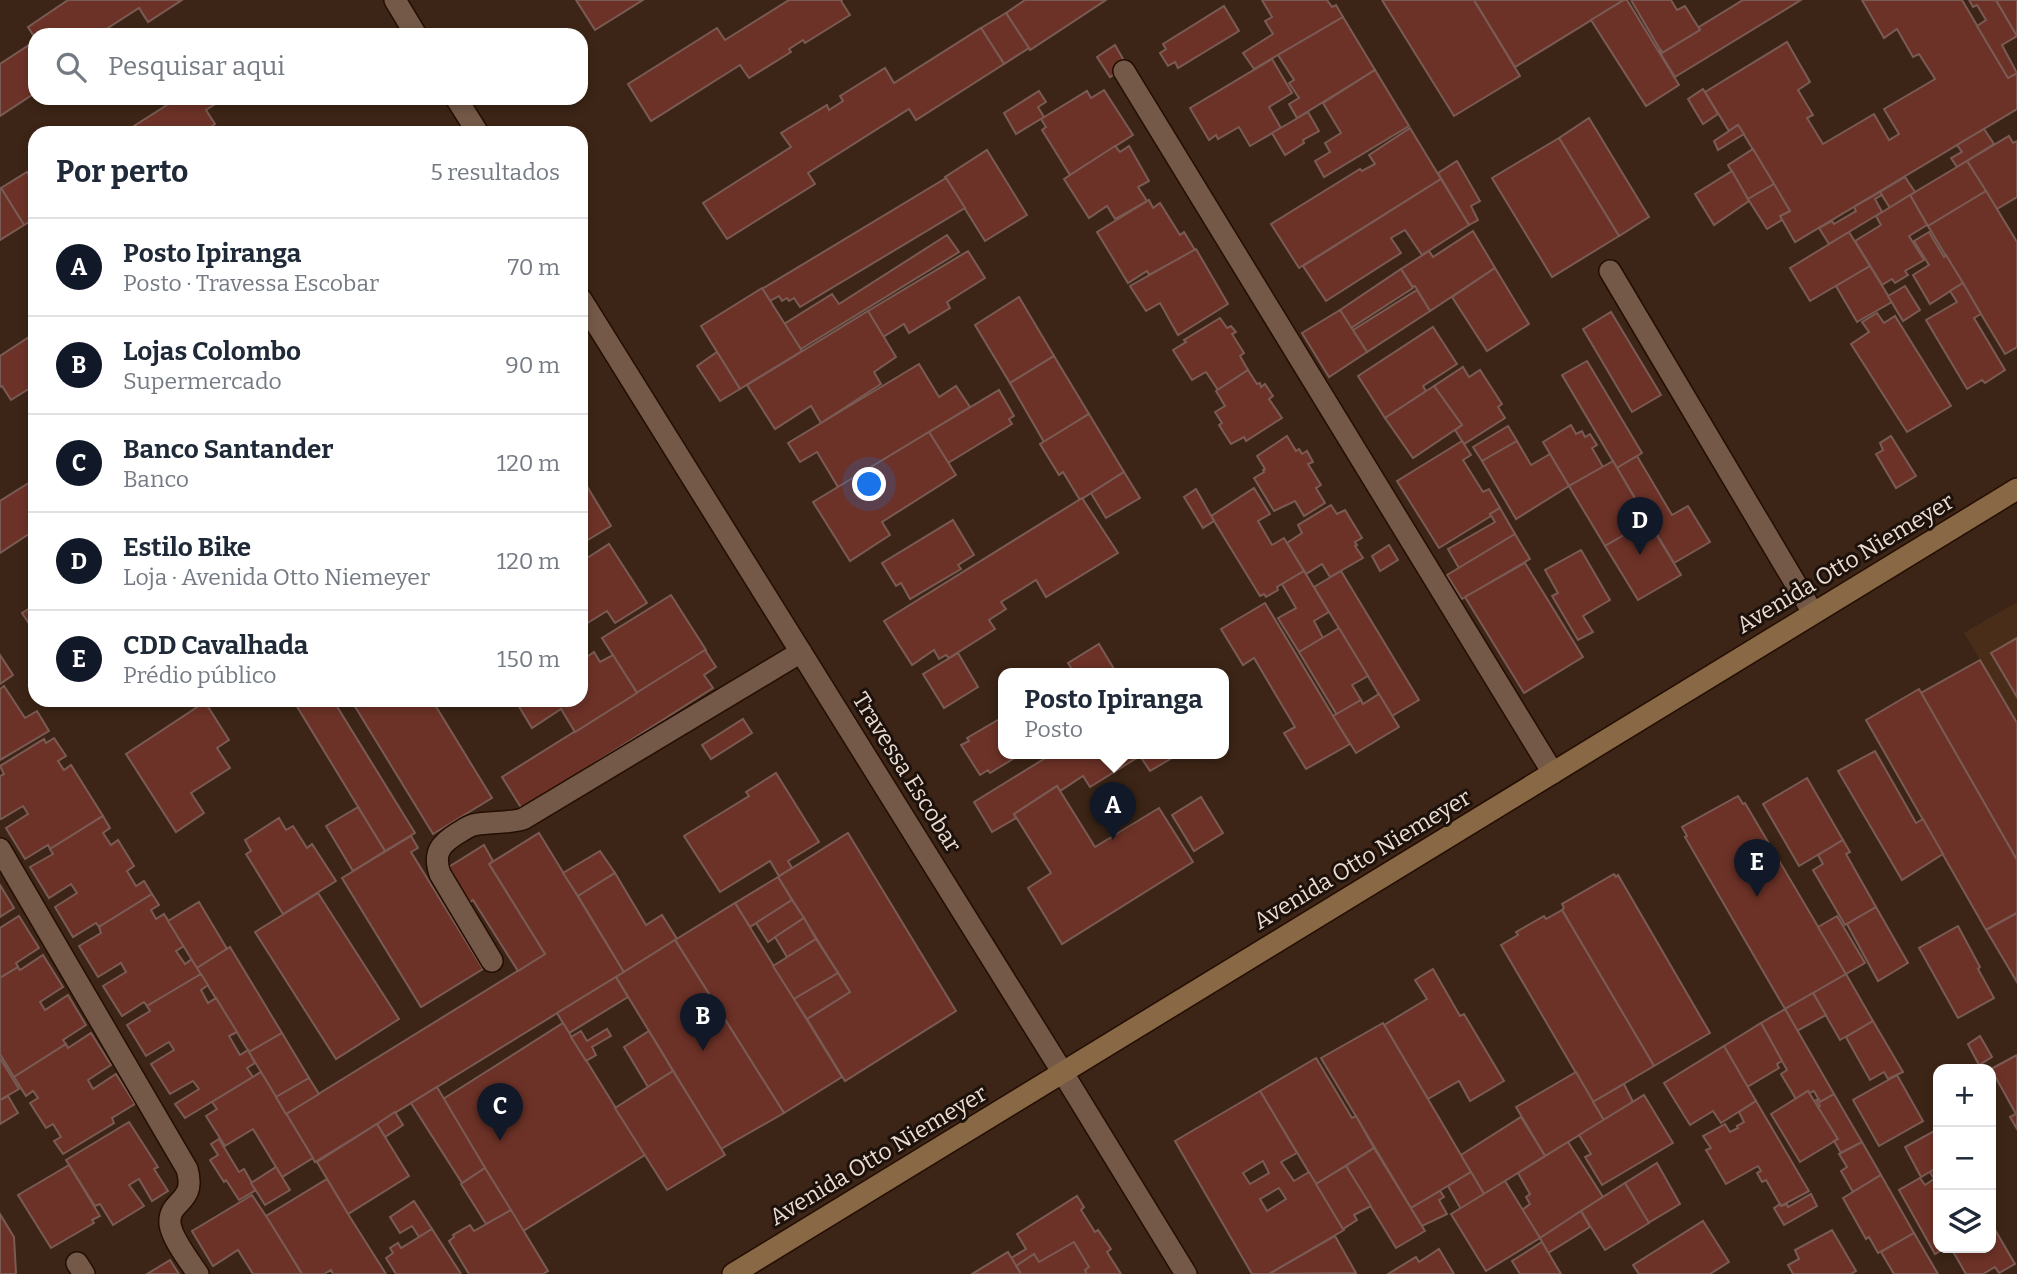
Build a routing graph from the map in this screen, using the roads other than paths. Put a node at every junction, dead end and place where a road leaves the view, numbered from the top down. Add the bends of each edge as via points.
1 (395, 0) edge
2 (412, 28) edge
3 (1124, 71) dead end
4 (460, 105) edge
5 (474, 126) edge
6 (1610, 271) dead end
7 (588, 310) edge
8 (2017, 489) edge
9 (1813, 614) junction
10 (801, 652) junction
11 (1553, 773) junction
12 (0, 849) edge
13 (492, 961) dead end
14 (1063, 1073) junction
15 (198, 1274) edge
16 (733, 1274) edge
17 (1186, 1274) edge

1 - 2 street
3 - 11 street
4 - 5 street
6 - 9 street
7 - 10 street, Travessa Escobar
8 - 9 main road, Avenida Otto Niemeyer
9 - 11 main road, Avenida Otto Niemeyer
10 - 13 street via 523,819 469,826 449,839 436,861 440,874
10 - 14 street, Travessa Escobar
11 - 14 main road, Avenida Otto Niemeyer
12 - 15 street via 187,1168 190,1188 170,1224
14 - 16 main road, Avenida Otto Niemeyer
14 - 17 street, Travessa Escobar

